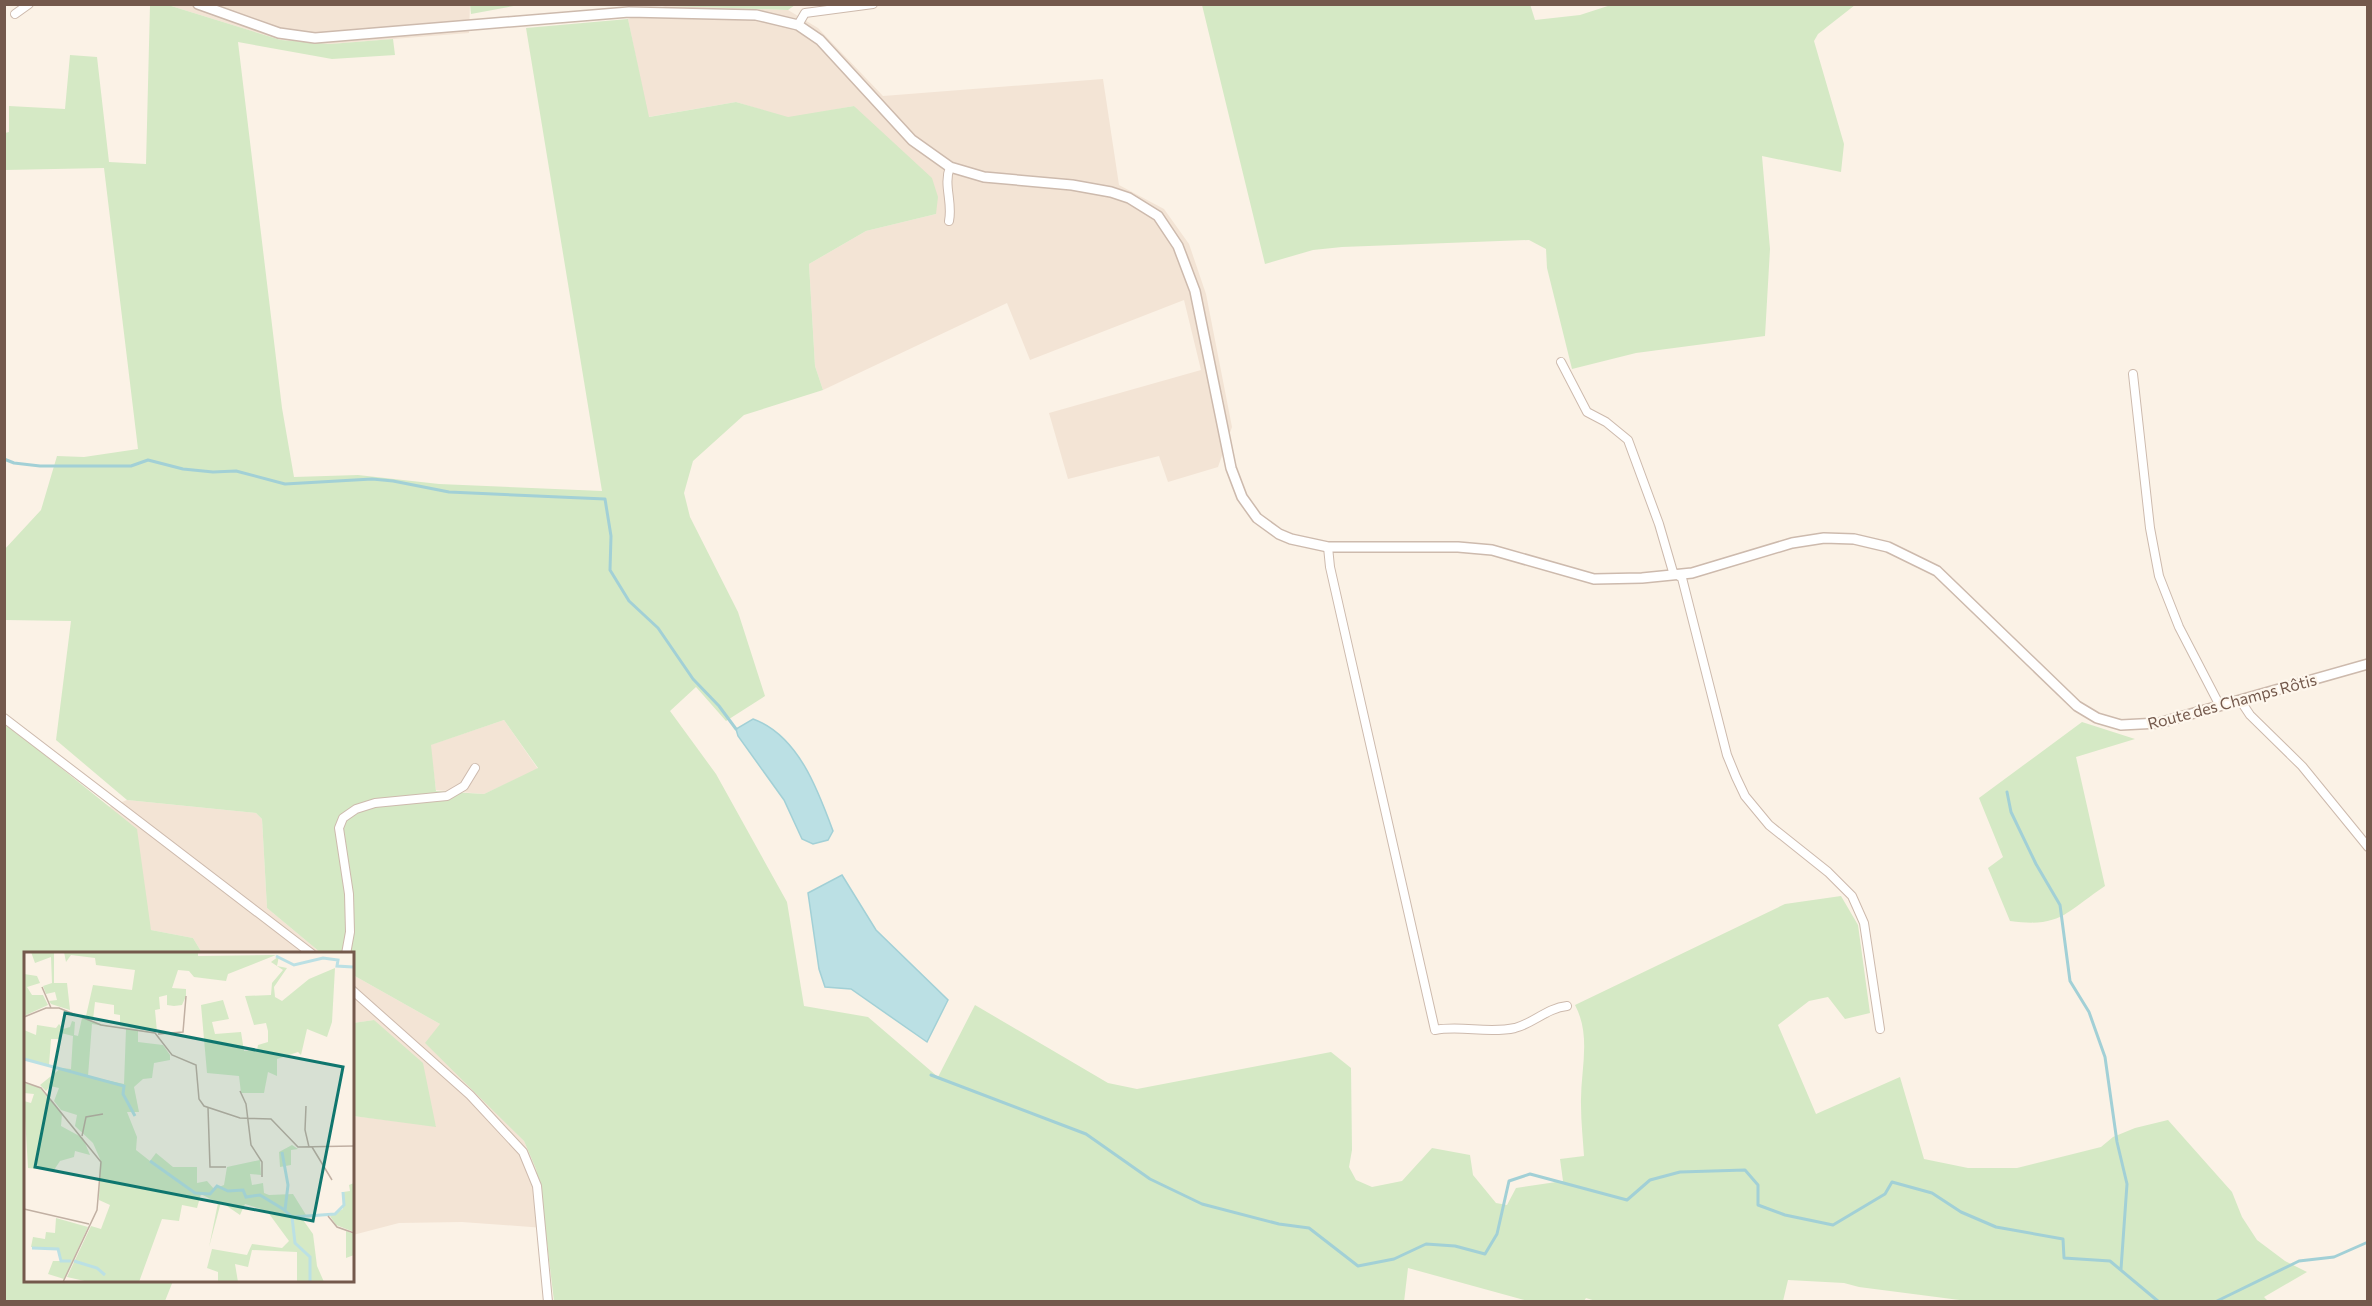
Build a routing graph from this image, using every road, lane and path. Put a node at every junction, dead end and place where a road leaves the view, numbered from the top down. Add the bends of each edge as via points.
1 (198, 4) edge
2 (805, 4) edge
3 (873, 4) edge
4 (24, 6) edge
5 (15, 14) dead end
6 (805, 14) junction
7 (798, 25) junction
8 (950, 167) junction
9 (949, 220) dead end
10 (1561, 362) dead end
11 (2133, 374) dead end
12 (1328, 547) junction
13 (1679, 575) junction
14 (2367, 664) edge
15 (2240, 700) junction
16 (2220, 706) junction
17 (4, 718) edge
18 (475, 768) dead end
19 (2367, 847) edge
20 (309, 952) edge
21 (346, 952) edge
22 (354, 992) edge
23 (1567, 1006) dead end
24 (1880, 1029) dead end
25 (548, 1302) edge

1 - 7 street via 279,33 315,38 629,12 756,15
2 - 6 street
3 - 6 street
4 - 5 street
6 - 7 street
7 - 8 street, Route des Champs Rôtis via 820,40 912,140
8 - 9 street
8 - 12 street, Route des Champs Rôtis via 984,177 1111,192 1130,198 1158,216 1178,246 1192,281 1231,468 1242,497 1257,518 1279,534
10 - 13 street via 1587,412 1616,428 1628,440 1673,572
11 - 16 street via 2159,576 2179,627
12 - 13 street, Route des Champs Rôtis via 1475,548 1510,554 1594,579
12 - 23 street via 1435,1030 1515,1028
13 - 16 street, Route des Champs Rôtis via 1792,543 1824,538 1854,539 1888,547 1937,571 2067,698 2097,718 2143,726
13 - 24 street via 1727,755 1740,786 1768,825 1846,888 1858,906
14 - 15 street, Route des Champs Rôtis
15 - 16 street, Route des Champs Rôtis
15 - 19 street via 2302,766
17 - 20 street
18 - 21 street via 464,786 447,796 375,803 344,818 339,828 349,894
22 - 25 street via 470,1095 523,1152 537,1186

